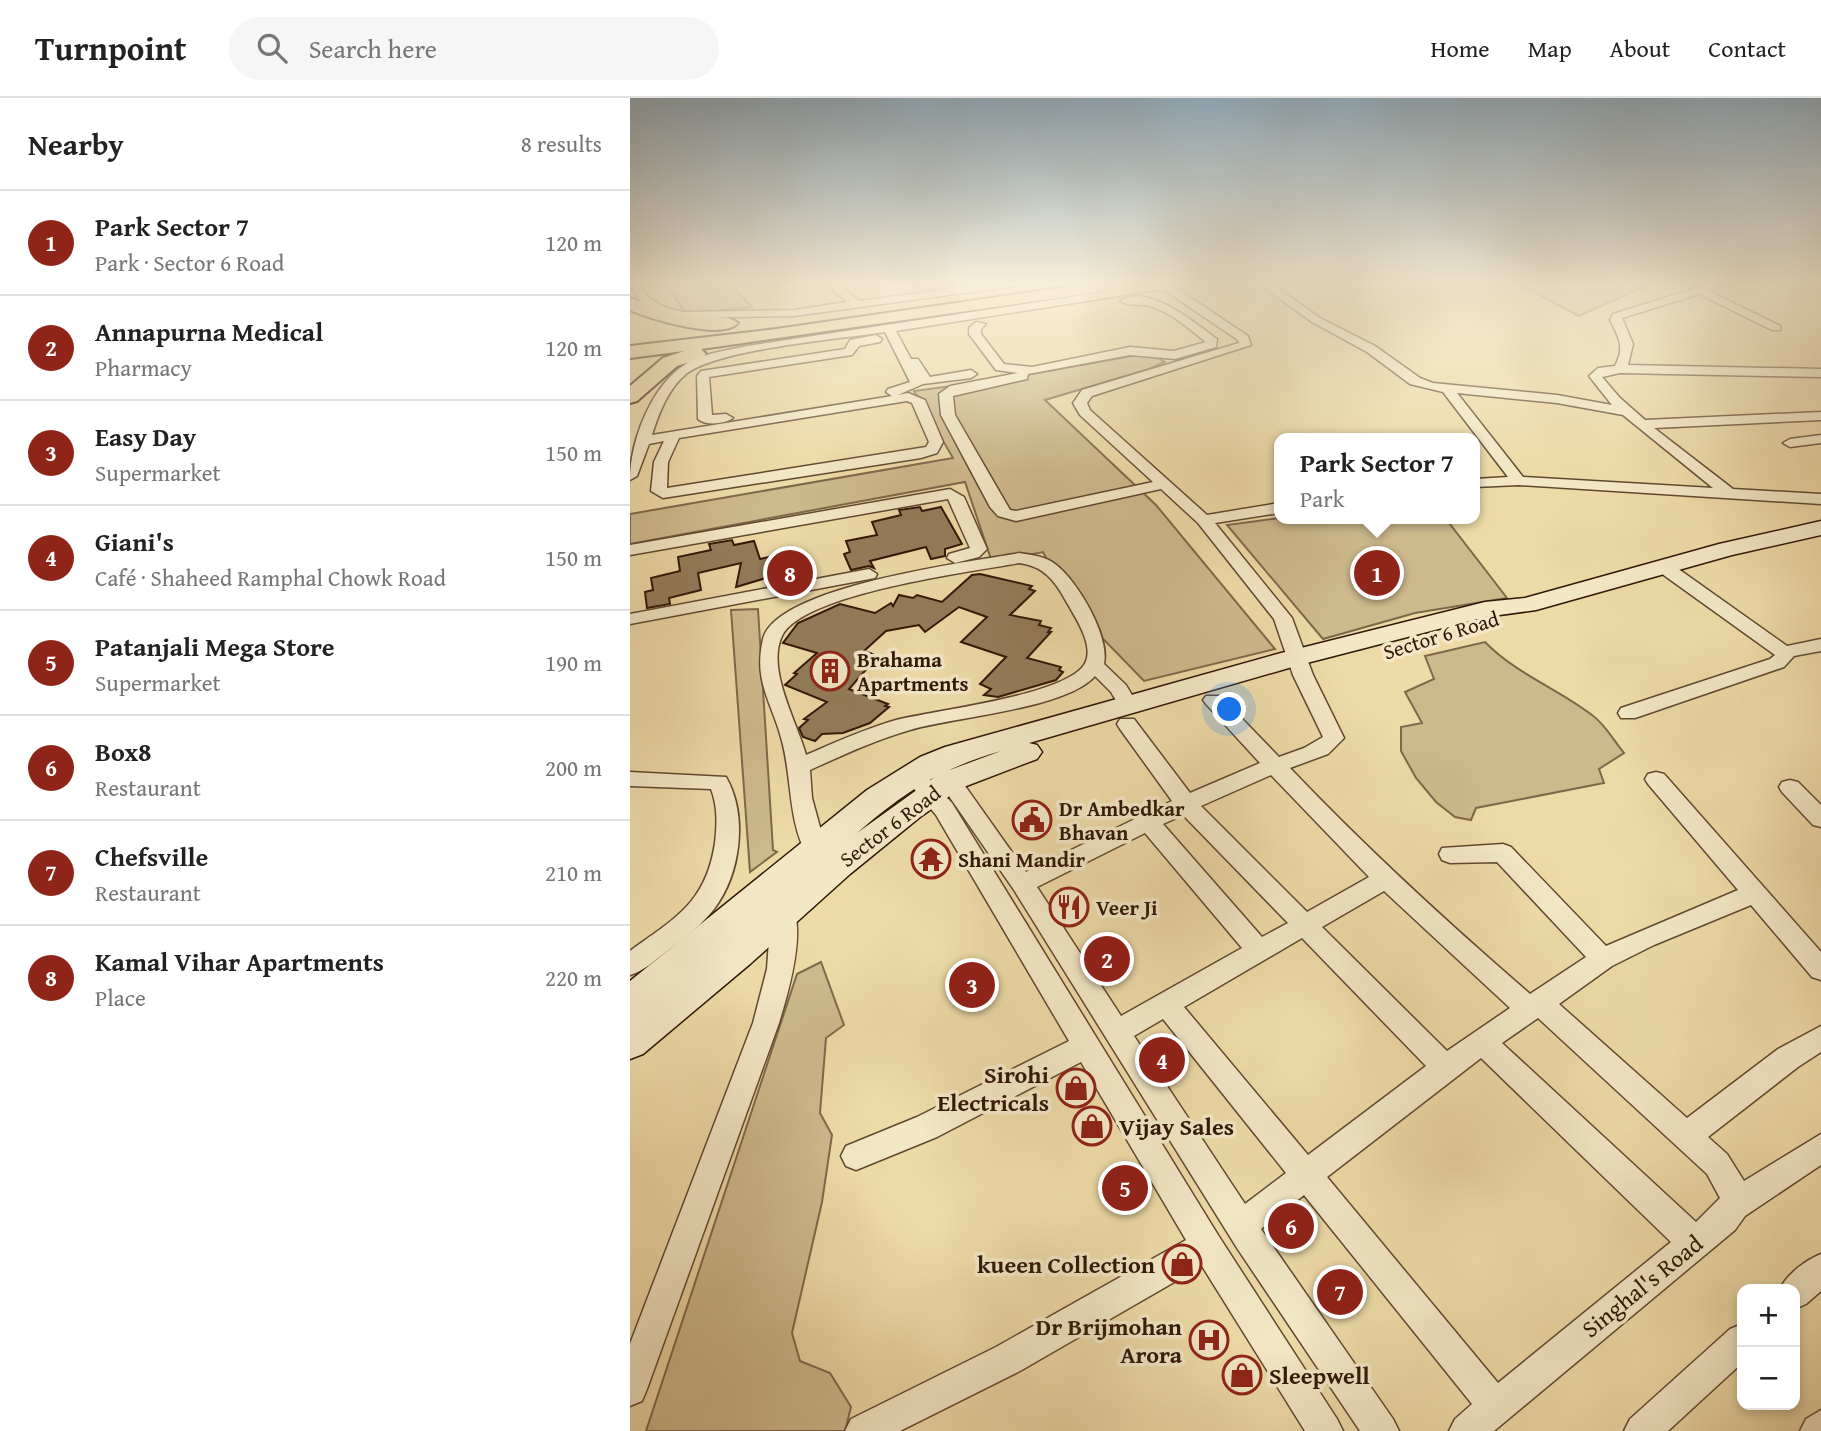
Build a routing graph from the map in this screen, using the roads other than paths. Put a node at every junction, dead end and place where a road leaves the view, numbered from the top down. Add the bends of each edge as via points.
1 (697, 344) edge
2 (740, 344) edge
3 (793, 344) edge
4 (855, 344) edge
5 (897, 344) edge
6 (904, 344) edge
7 (972, 344) edge
8 (983, 344) edge
9 (1207, 344) edge
10 (1245, 344) edge
11 (1358, 344) edge
12 (1626, 344) edge
13 (630, 352) edge
14 (1125, 355) junction
15 (1620, 369) junction
16 (1164, 370) junction
17 (1821, 373) edge
18 (1447, 389) junction
19 (915, 394) junction
20 (946, 395) junction
21 (630, 397) edge
22 (1629, 412) junction
23 (1821, 416) edge
24 (1642, 424) junction
25 (674, 435) junction
26 (1821, 439) edge
27 (645, 440) junction
28 (1790, 443) dead end
29 (630, 476) edge
30 (1519, 481) junction
31 (1480, 483) edge
32 (1164, 484) junction
33 (1729, 493) junction
34 (1821, 499) edge
35 (1274, 509) edge
36 (1204, 520) junction
37 (1821, 528) edge
38 (630, 550) edge
39 (1664, 567) junction
40 (630, 619) edge
41 (1821, 645) edge
42 (1785, 652) junction
43 (1094, 665) junction
44 (1300, 666) junction
45 (1213, 700) junction
46 (1628, 713) dead end
47 (1127, 715) junction
48 (1275, 765) junction
49 (799, 766) junction
50 (931, 778) junction
51 (630, 779) edge
52 (1656, 779) dead end
53 (1790, 787) dead end
54 (1185, 803) junction
55 (1821, 818) edge
56 (1148, 821) junction
57 (816, 849) junction
58 (1450, 854) dead end
59 (1385, 879) junction
60 (1022, 884) junction
61 (1753, 894) junction
62 (783, 912) junction
63 (1305, 923) junction
64 (1258, 950) junction
65 (1603, 959) junction
66 (630, 965) edge
67 (1821, 970) edge
68 (630, 1003) edge
69 (1166, 1004) junction
70 (1534, 1006) junction
71 (1118, 1032) junction
72 (1821, 1038) edge
73 (630, 1042) edge
74 (1482, 1042) junction
75 (1088, 1045) junction
76 (1445, 1067) junction
77 (1688, 1135) junction
78 (1821, 1148) edge
79 (856, 1156) dead end
80 (1306, 1175) junction
81 (1734, 1205) junction
82 (1241, 1226) junction
83 (1695, 1243) junction
84 (1207, 1246) junction
85 (1821, 1270) edge
86 (1800, 1289) edge
87 (1737, 1346) edge
88 (630, 1389) edge
89 (1496, 1407) junction
90 (863, 1431) edge
91 (1325, 1431) edge
92 (1381, 1431) edge
93 (1467, 1431) edge
94 (1642, 1431) edge

1 - 13 main road
2 - 21 main road via 670,362
3 - 27 street via 747,350 693,364 680,372 661,394
4 - 19 street via 848,352 705,374 705,419
5 - 19 street via 916,380
6 - 7 street via 924,380 988,369
8 - 14 street via 1000,367 1032,371
9 - 14 street via 1175,355 1145,351
10 - 16 street
11 - 18 street via 1419,383
12 - 15 street via 1629,350
14 - 16 street
14 - 20 street
15 - 17 street
15 - 22 street via 1599,372 1595,378
16 - 32 street via 1087,393 1080,403
18 - 22 street via 1557,398
18 - 30 street
19 - 20 street
19 - 25 street
19 - 25 street via 936,442 932,450 663,493 659,491 662,462
20 - 32 street via 948,415 1004,513 1016,516
22 - 24 street
23 - 24 street
24 - 33 street
25 - 27 street
26 - 28 street
27 - 29 street
30 - 31 street
30 - 33 street
32 - 36 street
33 - 34 street
35 - 36 street
36 - 44 street via 1283,618
37 - 39 street, Sector 6 Road
38 - 40 street via 950,494 956,497 979,549 973,554
39 - 42 street
39 - 44 street, Sector 6 Road via 1527,605 1498,620
41 - 42 street
42 - 46 street via 1777,663
43 - 47 street via 1119,689
43 - 49 street via 1088,674 1061,688 914,722
43 - 49 street via 1089,624 1053,567 1033,559 989,562 821,601 791,616 773,635 769,659 772,690
44 - 45 street, Sector 6 Road
44 - 47 street, Sector 6 Road
44 - 48 street via 1334,738 1321,749
45 - 47 street, Sector 6 Road
45 - 48 street
47 - 50 street, Sector 6 Road via 1007,758
47 - 54 street
48 - 54 street
48 - 59 street
49 - 57 street via 801,798
50 - 57 street, Sector 6 Road via 878,798
50 - 60 street
50 - 62 street, Sector 6 Road
50 - 75 street
51 - 66 street via 718,782 729,823 711,895 681,926
52 - 61 street
53 - 55 street
54 - 56 street
54 - 63 street
56 - 60 street
56 - 64 street
57 - 68 street, Sector 6 Road
58 - 65 street via 1503,853
59 - 63 street
59 - 70 street
60 - 71 street
61 - 65 street
61 - 67 street
62 - 73 street, Sector 6 Road
62 - 88 street via 785,951 766,1024
63 - 64 street
63 - 76 street
64 - 69 street
65 - 70 street
69 - 71 street
69 - 80 street
70 - 74 street
70 - 77 street
71 - 82 street
72 - 77 street
74 - 76 street
74 - 83 street
75 - 79 street via 927,1127
75 - 84 street
76 - 80 street
77 - 81 street via 1722,1171 1736,1197
78 - 81 street, Singhal's Road
80 - 82 street
80 - 89 street
81 - 83 street, Singhal's Road
82 - 92 street
83 - 89 street, Singhal's Road
84 - 90 street via 1008,1359
84 - 91 street
85 - 86 street
87 - 94 street
89 - 93 street, Singhal's Road

